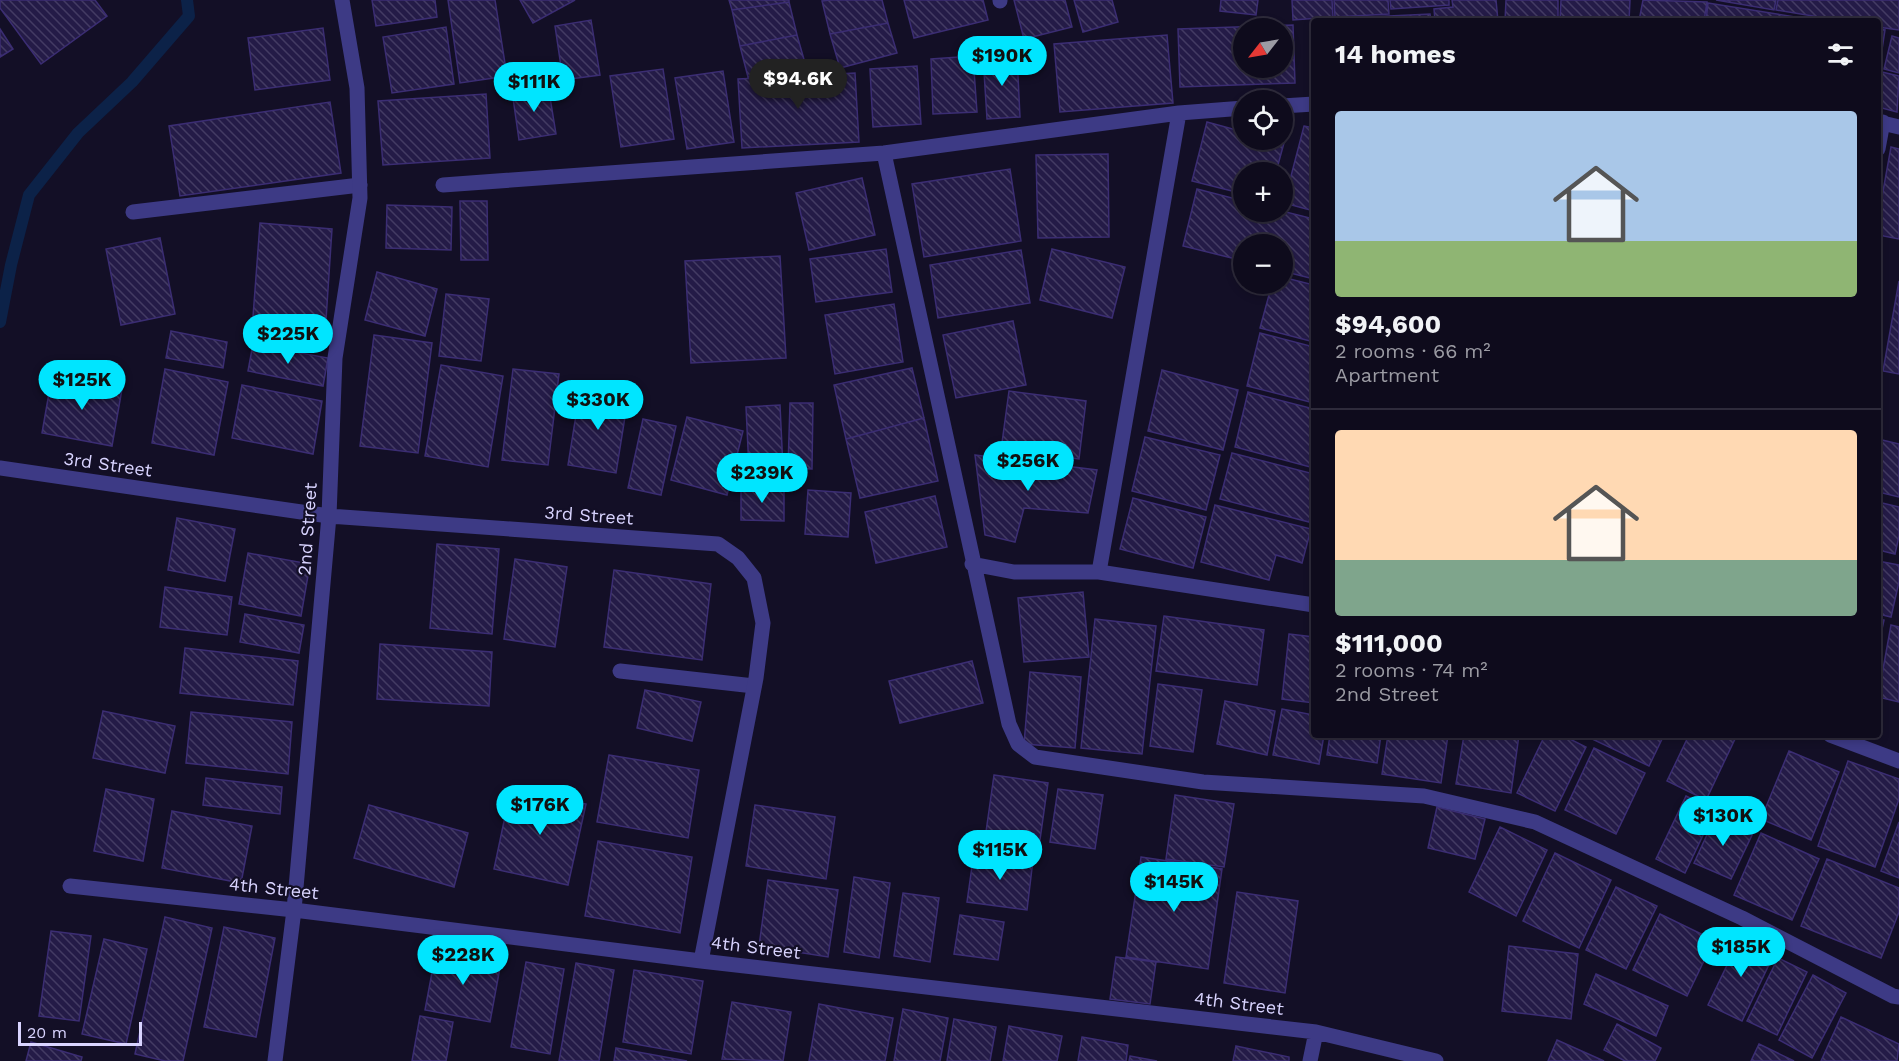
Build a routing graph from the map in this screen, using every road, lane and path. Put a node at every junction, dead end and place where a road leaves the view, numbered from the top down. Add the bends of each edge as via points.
1 (342, 0) edge
2 (1311, 104) edge
3 (1293, 105) edge
4 (1233, 109) edge
5 (1179, 112) junction
6 (1881, 122) edge
7 (1899, 127) edge
8 (884, 153) junction
9 (360, 185) junction
10 (442, 185) dead end
11 (133, 212) dead end
12 (0, 468) edge
13 (329, 516) junction
14 (972, 564) junction
15 (1099, 572) junction
16 (1311, 605) edge
17 (620, 671) dead end
18 (754, 686) junction
19 (1838, 738) edge
20 (1899, 761) edge
21 (70, 886) dead end
22 (294, 910) junction
23 (701, 961) junction
24 (1899, 997) edge
25 (1316, 1032) junction
26 (275, 1061) edge
27 (1310, 1061) edge
28 (1436, 1061) edge

1 - 9 street, 2nd Street via 357,88
2 - 3 street
4 - 5 street
5 - 8 street
5 - 15 street
6 - 7 street
8 - 10 street
8 - 14 street
9 - 11 street
9 - 13 street, 2nd Street via 335,358
12 - 13 street, 3rd Street
13 - 18 street, 3rd Street via 718,544 738,558 754,578 763,623
13 - 22 street, 2nd Street
14 - 15 street via 1014,572
14 - 24 street via 1009,724 1018,744 1035,757 1203,782 1424,796 1535,822 1742,918
15 - 16 street
17 - 18 street
18 - 23 street, 3rd Street
19 - 20 street
21 - 22 street, 4th Street
22 - 23 street, 4th Street
22 - 26 street, 2nd Street
23 - 25 street, 4th Street
25 - 27 street
25 - 28 street, 4th Street

